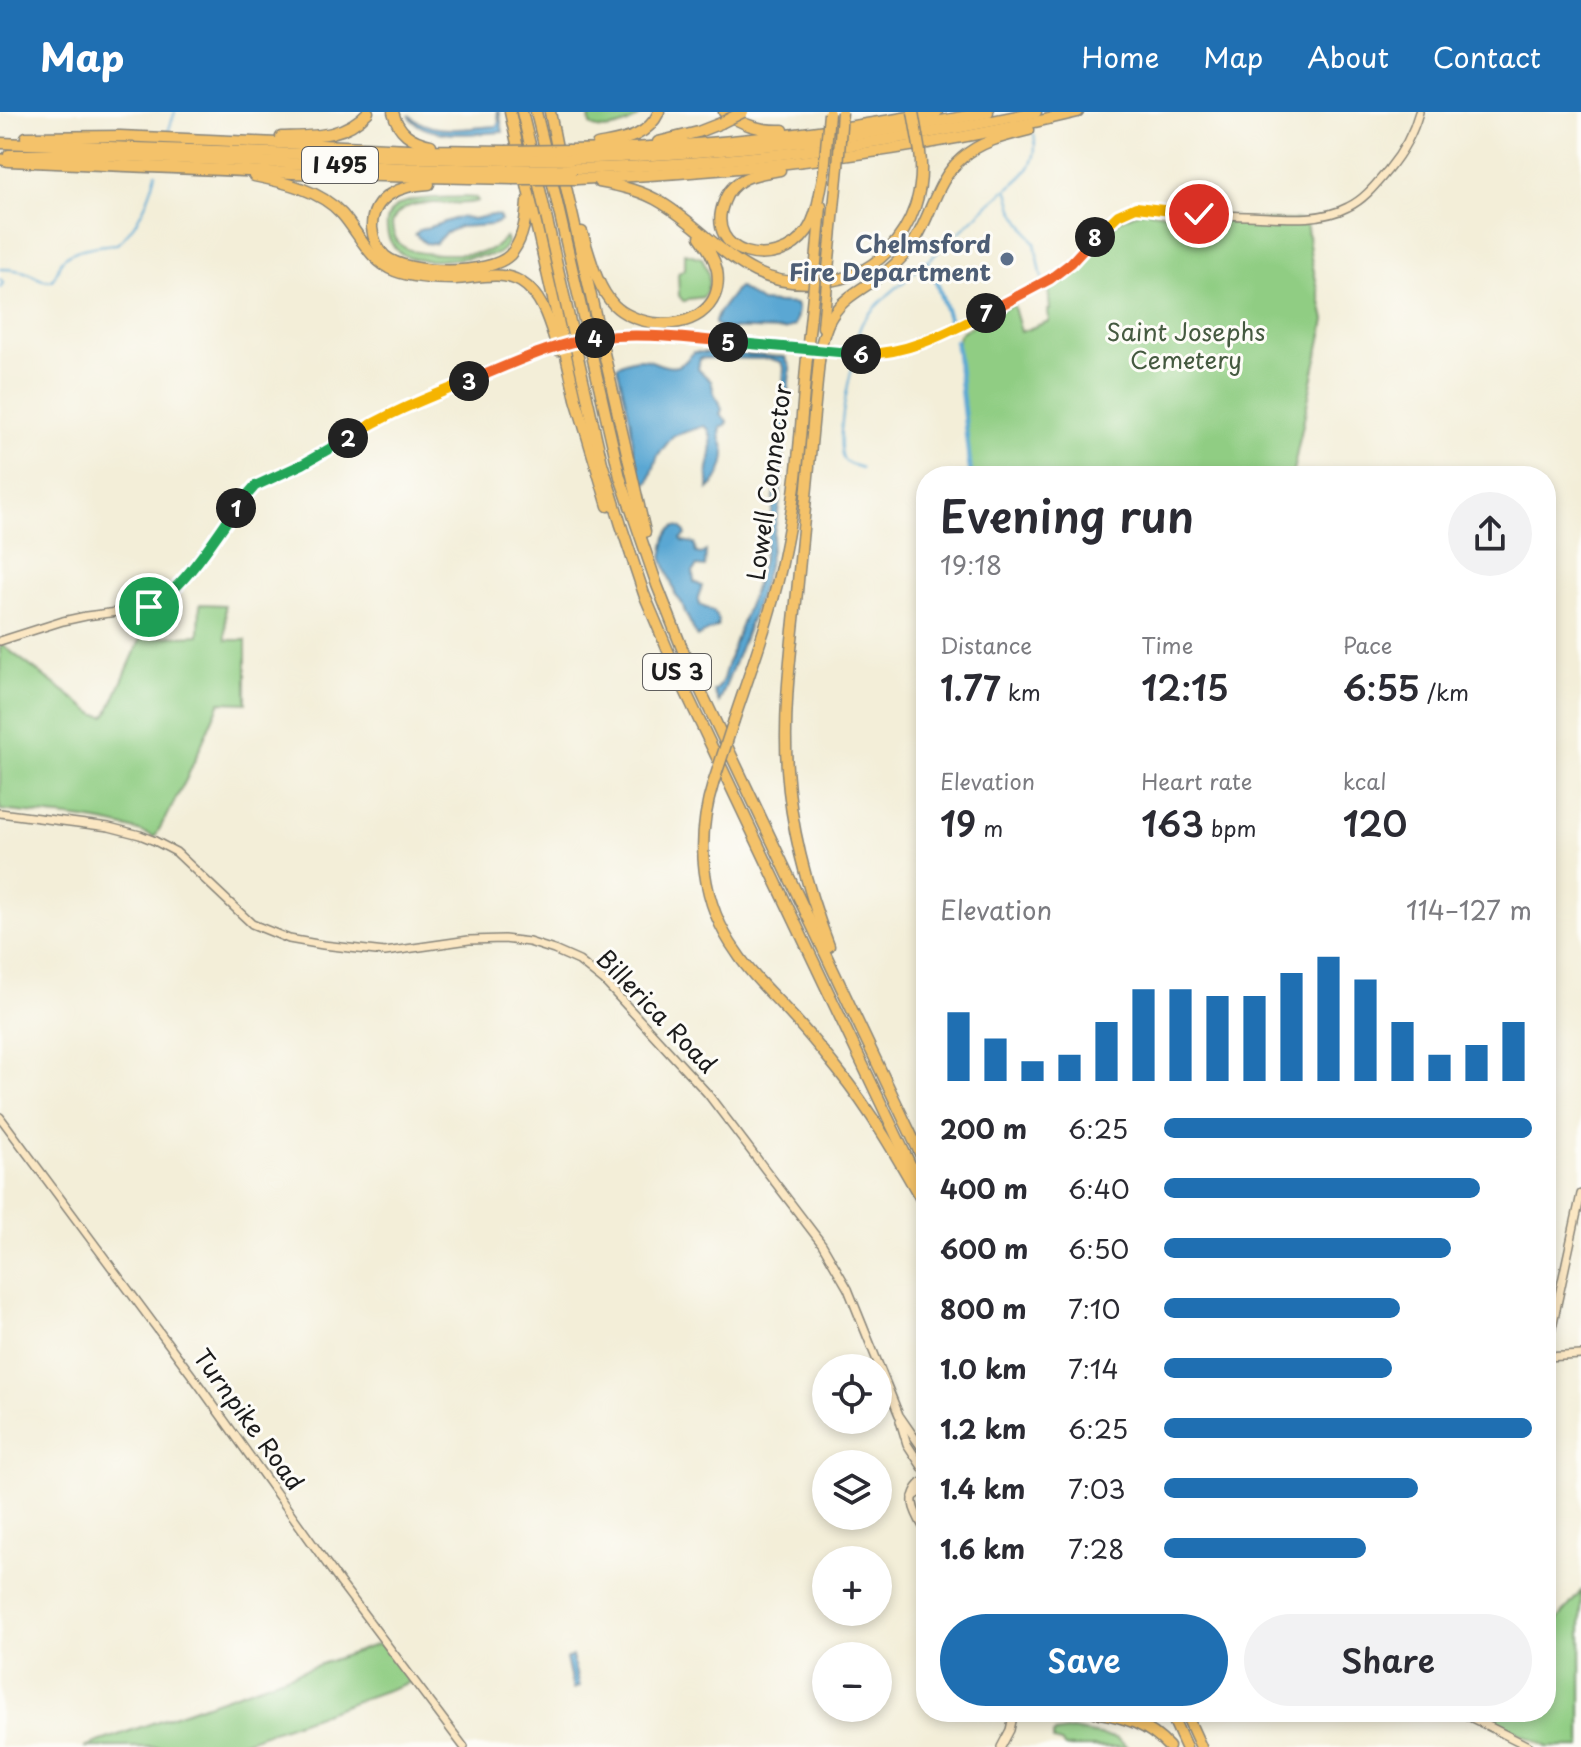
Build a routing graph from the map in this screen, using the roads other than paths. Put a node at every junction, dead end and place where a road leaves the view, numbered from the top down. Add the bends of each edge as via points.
1 (368, 112) edge
2 (393, 112) edge
3 (508, 112) edge
4 (522, 112) edge
5 (536, 112) edge
6 (550, 112) edge
7 (659, 112) edge
8 (744, 112) edge
9 (829, 112) edge
10 (842, 112) edge
11 (913, 112) edge
12 (937, 112) edge
13 (988, 112) edge
14 (1036, 112) edge
15 (1078, 112) edge
16 (1092, 112) edge
17 (1419, 112) edge
18 (723, 118) edge
19 (869, 124) junction
20 (0, 140) edge
21 (203, 140) junction
22 (599, 149) junction
23 (477, 150) junction
24 (155, 153) junction
25 (170, 153) junction
26 (852, 155) junction
27 (0, 157) edge
28 (573, 164) junction
29 (509, 165) junction
30 (229, 169) junction
31 (824, 172) junction
32 (526, 184) junction
33 (565, 185) junction
34 (687, 222) junction
35 (821, 345) junction
36 (584, 431) junction
37 (657, 585) junction
38 (656, 624) junction
39 (0, 641) edge
40 (0, 813) edge
41 (858, 1023) junction
42 (0, 1117) edge
43 (916, 1145) edge
44 (916, 1177) edge
45 (916, 1190) edge
46 (1581, 1194) edge
47 (1556, 1310) edge
48 (1581, 1355) edge
49 (1556, 1356) edge
50 (899, 1415) junction
51 (916, 1440) edge
52 (916, 1458) edge
53 (916, 1488) edge
54 (916, 1495) edge
55 (913, 1497) junction
56 (916, 1514) edge
57 (1012, 1722) edge
58 (1134, 1722) edge
59 (1175, 1722) edge
60 (1190, 1722) edge
61 (1480, 1722) edge
62 (464, 1747) edge
63 (1001, 1747) edge
64 (1169, 1747) edge
65 (1186, 1747) edge
66 (1201, 1747) edge
67 (1530, 1747) edge

1 - 21 highway via 353,126 329,135
2 - 23 highway via 401,131 418,142
3 - 32 highway
4 - 38 highway, US 3 via 602,463
5 - 37 highway, US 3 via 618,469
6 - 33 highway
7 - 28 highway via 636,136
8 - 18 highway, bridge
9 - 31 highway, Lowell Connector, bridge
10 - 35 highway, Lowell Connector, bridge
11 - 34 highway, bridge via 921,172 908,225 883,256 848,277 812,283 768,278 738,263
12 - 19 highway
13 - 28 highway via 781,145
14 - 28 highway via 906,137 713,162
15 - 26 highway
16 - 35 highway via 993,139 960,159 942,182 912,246 889,270 843,302
17 - 39 main road, bridge via 1403,152 1371,190 1346,208 1284,217 1130,208 1050,279 906,348 849,354 614,336 545,350 399,410 255,486 158,603 63,621
18 - 19 highway via 765,130
18 - 22 highway via 674,139
19 - 22 highway via 736,141
20 - 24 highway via 71,135
21 - 23 highway
21 - 25 highway
22 - 28 highway
23 - 29 highway
24 - 25 highway
24 - 25 highway
24 - 27 highway via 8,161
25 - 29 highway, I 495
25 - 30 highway
26 - 28 highway via 709,171
26 - 31 highway via 740,182 722,205 726,236 735,247 754,255 789,248 810,226
28 - 29 highway, bridge
28 - 29 highway, bridge
28 - 34 highway via 647,195
29 - 30 highway via 371,176
29 - 32 highway via 396,190 375,212 376,245 393,261 416,268 496,264 511,254 522,235
30 - 36 highway via 322,198 393,271 438,279 502,275 523,283 546,315
31 - 45 highway, Lowell Connector, bridge via 786,546 713,784 703,850 708,893 723,930 745,965 859,1097
32 - 36 highway
33 - 34 highway via 605,293 620,310 643,321 689,320 714,295 715,263
33 - 37 highway
35 - 41 highway, Lowell Connector, bridge via 787,687 787,768 809,888
36 - 38 highway via 620,543
37 - 41 highway, US 3 via 689,666
38 - 44 highway, US 3
40 - 50 main road, Billerica Road via 109,827 155,841 176,852 252,924 289,939 385,952 504,939 529,942 579,961 604,981 707,1093 822,1244 848,1289
41 - 43 highway, US 3
42 - 62 main road, Turnpike Road
46 - 47 main road
48 - 49 main road
50 - 51 main road, Billerica Road
50 - 52 main road, Billerica Road
53 - 55 main road
54 - 55 main road
55 - 56 main road
57 - 63 main road
58 - 64 highway
59 - 65 highway
60 - 66 highway
61 - 67 main road

